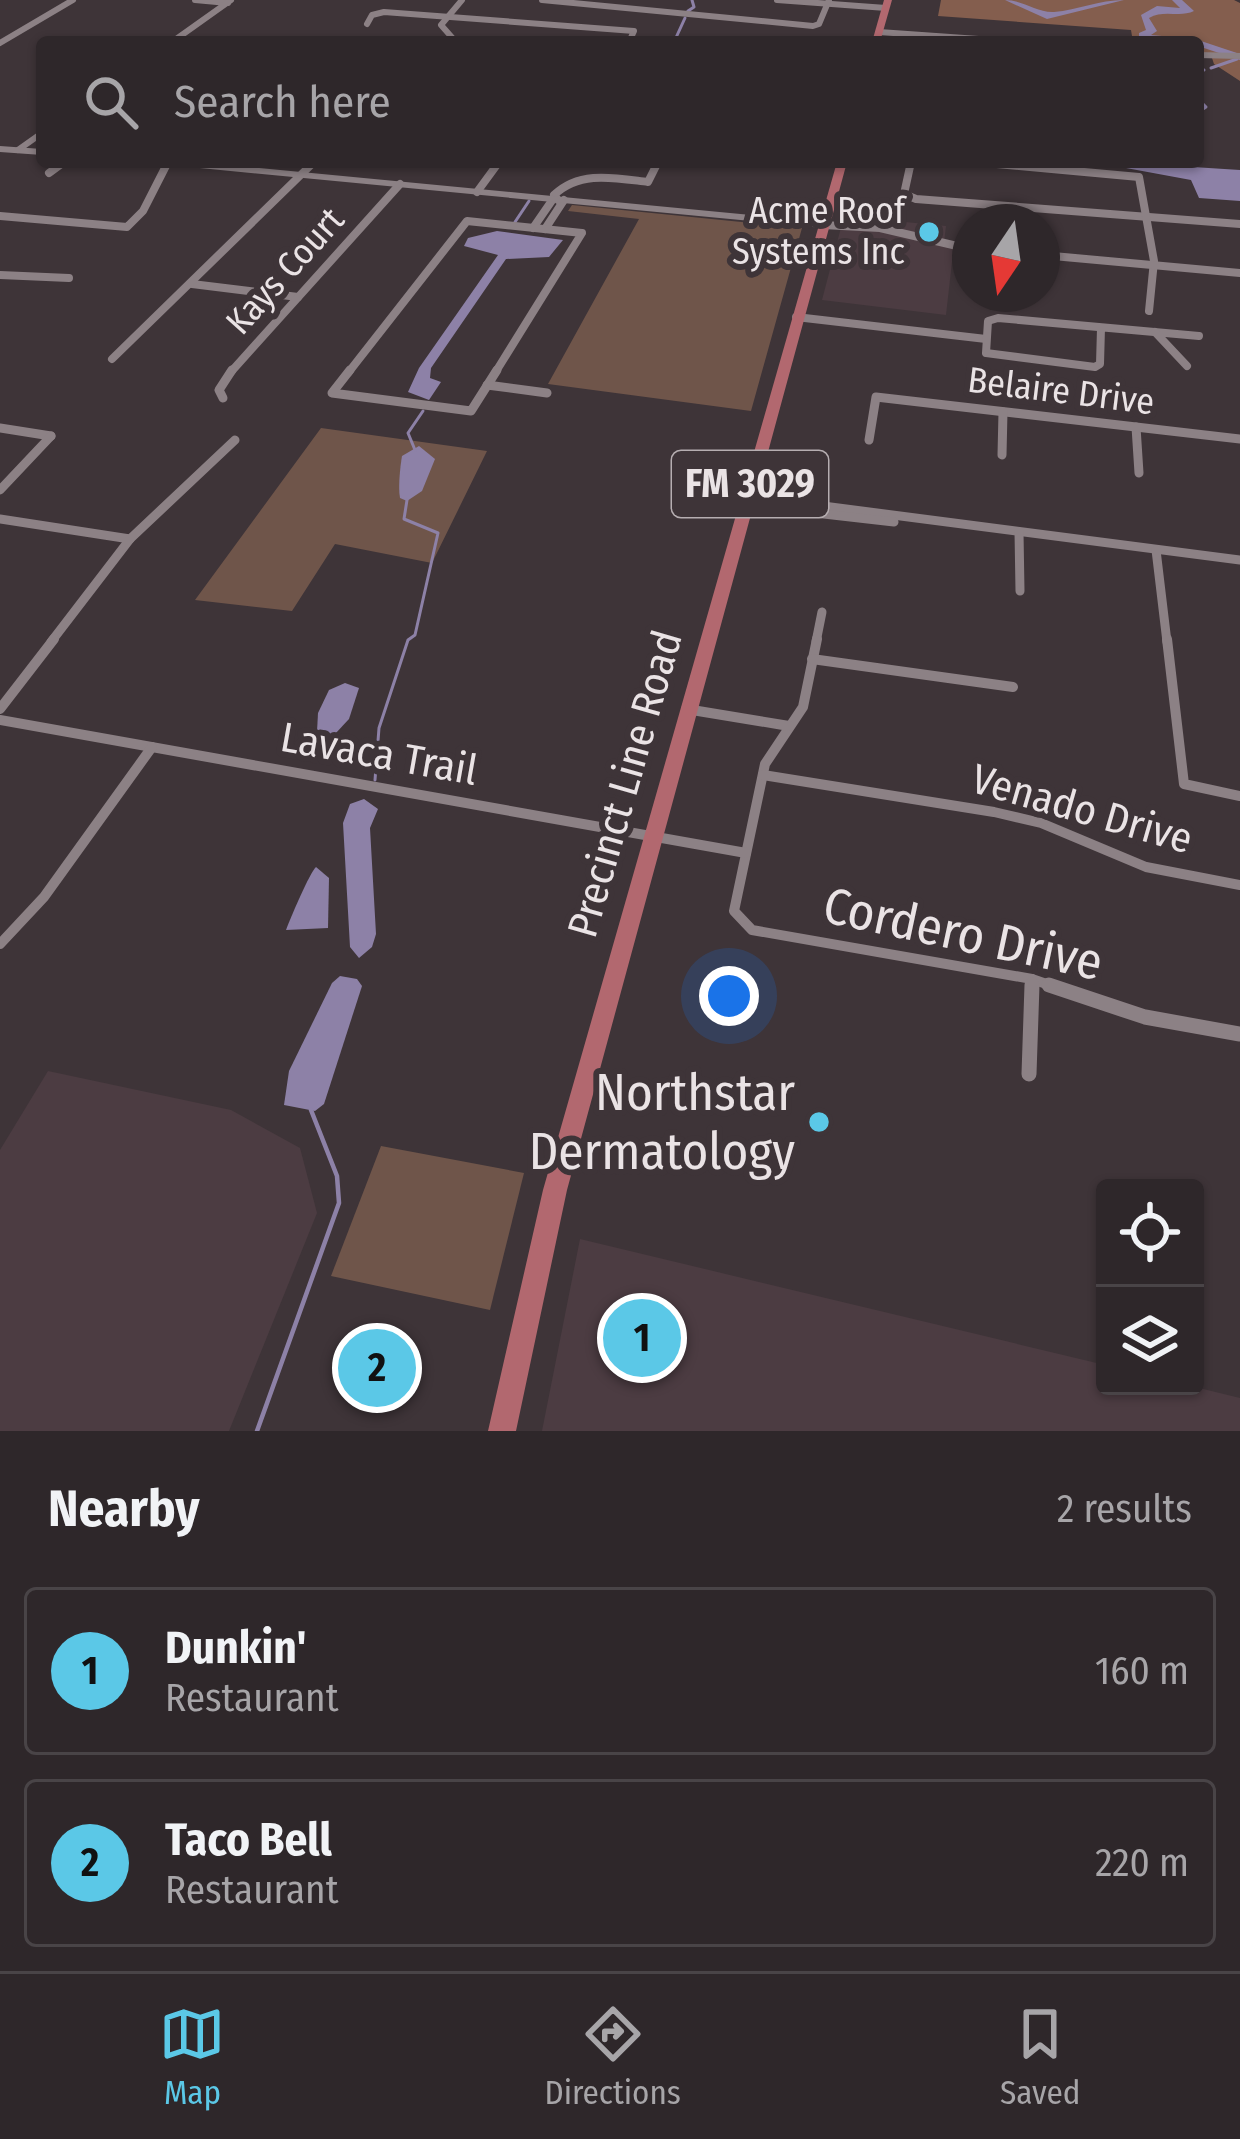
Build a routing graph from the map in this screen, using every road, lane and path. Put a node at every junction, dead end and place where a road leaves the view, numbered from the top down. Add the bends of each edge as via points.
1 (74, 0) edge
2 (195, 0) edge
3 (463, 0) edge
4 (542, 0) edge
5 (777, 0) edge
6 (229, 1) edge
7 (828, 2) edge
8 (887, 4) edge
9 (446, 16) junction
10 (367, 24) dead end
11 (180, 36) edge
12 (450, 36) edge
13 (632, 36) edge
14 (878, 36) edge
15 (0, 43) edge
16 (1204, 55) edge
17 (1236, 56) edge
18 (36, 138) edge
19 (0, 149) edge
20 (18, 150) junction
21 (36, 152) edge
22 (55, 168) edge
23 (162, 168) edge
24 (236, 168) edge
25 (308, 168) edge
26 (495, 168) edge
27 (655, 168) edge
28 (840, 168) edge
29 (910, 168) edge
30 (1040, 168) edge
31 (49, 172) dead end
32 (302, 174) junction
33 (400, 184) junction
34 (480, 188) junction
35 (558, 200) junction
36 (1146, 214) junction
37 (0, 216) edge
38 (1240, 224) edge
39 (823, 225) junction
40 (533, 228) junction
41 (545, 230) junction
42 (952, 245) edge
43 (1060, 257) edge
44 (1154, 265) junction
45 (1240, 273) edge
46 (0, 275) edge
47 (69, 278) dead end
48 (192, 284) junction
49 (298, 297) junction
50 (1149, 311) dead end
51 (796, 317) junction
52 (1101, 328) junction
53 (1155, 332) junction
54 (1198, 336) dead end
55 (986, 339) junction
56 (112, 359) dead end
57 (1187, 366) dead end
58 (488, 385) junction
59 (548, 393) dead end
60 (223, 398) dead end
61 (1003, 412) junction
62 (1136, 427) junction
63 (0, 428) edge
64 (1240, 439) edge
65 (235, 440) dead end
66 (869, 440) dead end
67 (1002, 455) dead end
68 (1139, 473) dead end
69 (0, 490) edge
70 (745, 501) junction
71 (0, 519) edge
72 (1019, 532) junction
73 (130, 539) junction
74 (1156, 550) junction
75 (1240, 560) edge
76 (1020, 591) dead end
77 (823, 612) dead end
78 (812, 659) junction
79 (1013, 687) dead end
80 (0, 709) edge
81 (686, 709) junction
82 (0, 721) edge
83 (789, 726) junction
84 (152, 748) junction
85 (763, 775) junction
86 (1240, 796) edge
87 (651, 836) junction
88 (746, 853) junction
89 (1240, 885) edge
90 (0, 944) edge
91 (1032, 979) junction
92 (1240, 1034) edge
93 (1029, 1074) dead end
94 (502, 1431) edge

1 - 15 street
2 - 6 street
3 - 9 street
4 - 7 street via 816,26
5 - 7 street
6 - 11 street
7 - 8 street
8 - 14 main road
9 - 10 street via 384,12
9 - 12 street via 442,29
9 - 13 street via 627,29
16 - 17 street
18 - 20 street
19 - 20 main road
20 - 21 main road
22 - 31 street
23 - 37 street via 148,208 127,227
24 - 32 main road
25 - 32 street
26 - 34 street
27 - 35 street via 648,182 588,178
28 - 39 main road, Precinct Line Road / FM 3029
29 - 36 street via 904,194 916,199
30 - 36 street via 1138,177
32 - 33 main road
32 - 48 street
33 - 34 main road
33 - 49 street, Kays Court
34 - 35 main road
35 - 39 main road
35 - 40 street
35 - 41 street
36 - 38 street
36 - 44 street
39 - 42 street
39 - 51 main road, Precinct Line Road / FM 3029
40 - 41 street
40 - 58 street via 466,221 332,393 471,411
41 - 58 street via 582,233
43 - 44 street
44 - 45 street
44 - 50 street
46 - 47 street
48 - 49 street
48 - 56 street
49 - 60 street, Kays Court via 235,366 218,390
51 - 55 street
51 - 70 main road, Precinct Line Road / FM 3029
52 - 53 street
52 - 55 street via 998,318 988,321
52 - 55 street via 1095,367 990,356
53 - 54 street
53 - 57 street
58 - 59 street
61 - 62 street, Belaire Drive
61 - 66 street, Belaire Drive via 876,397
61 - 67 street
62 - 64 street, Belaire Drive
62 - 68 street
63 - 69 street via 52,436
65 - 73 street
70 - 72 street via 873,522
70 - 81 main road, Precinct Line Road / FM 3029
71 - 73 street
72 - 74 street
72 - 76 street
73 - 80 street
74 - 75 street
74 - 86 street via 1184,784
77 - 78 street
78 - 79 street
78 - 83 street
81 - 83 street
81 - 87 main road, Precinct Line Road / FM 3029
82 - 84 street, Lavaca Trail
83 - 85 street
84 - 87 street, Lavaca Trail
84 - 90 street
85 - 88 street
85 - 89 street, Venado Drive via 994,812 1146,867
87 - 88 street, Lavaca Trail
87 - 94 main road, Precinct Line Road / FM 3029 via 555,1190
88 - 91 street, Cordero Drive via 734,911 752,930
91 - 92 street, Cordero Drive via 1145,1017
91 - 93 street

